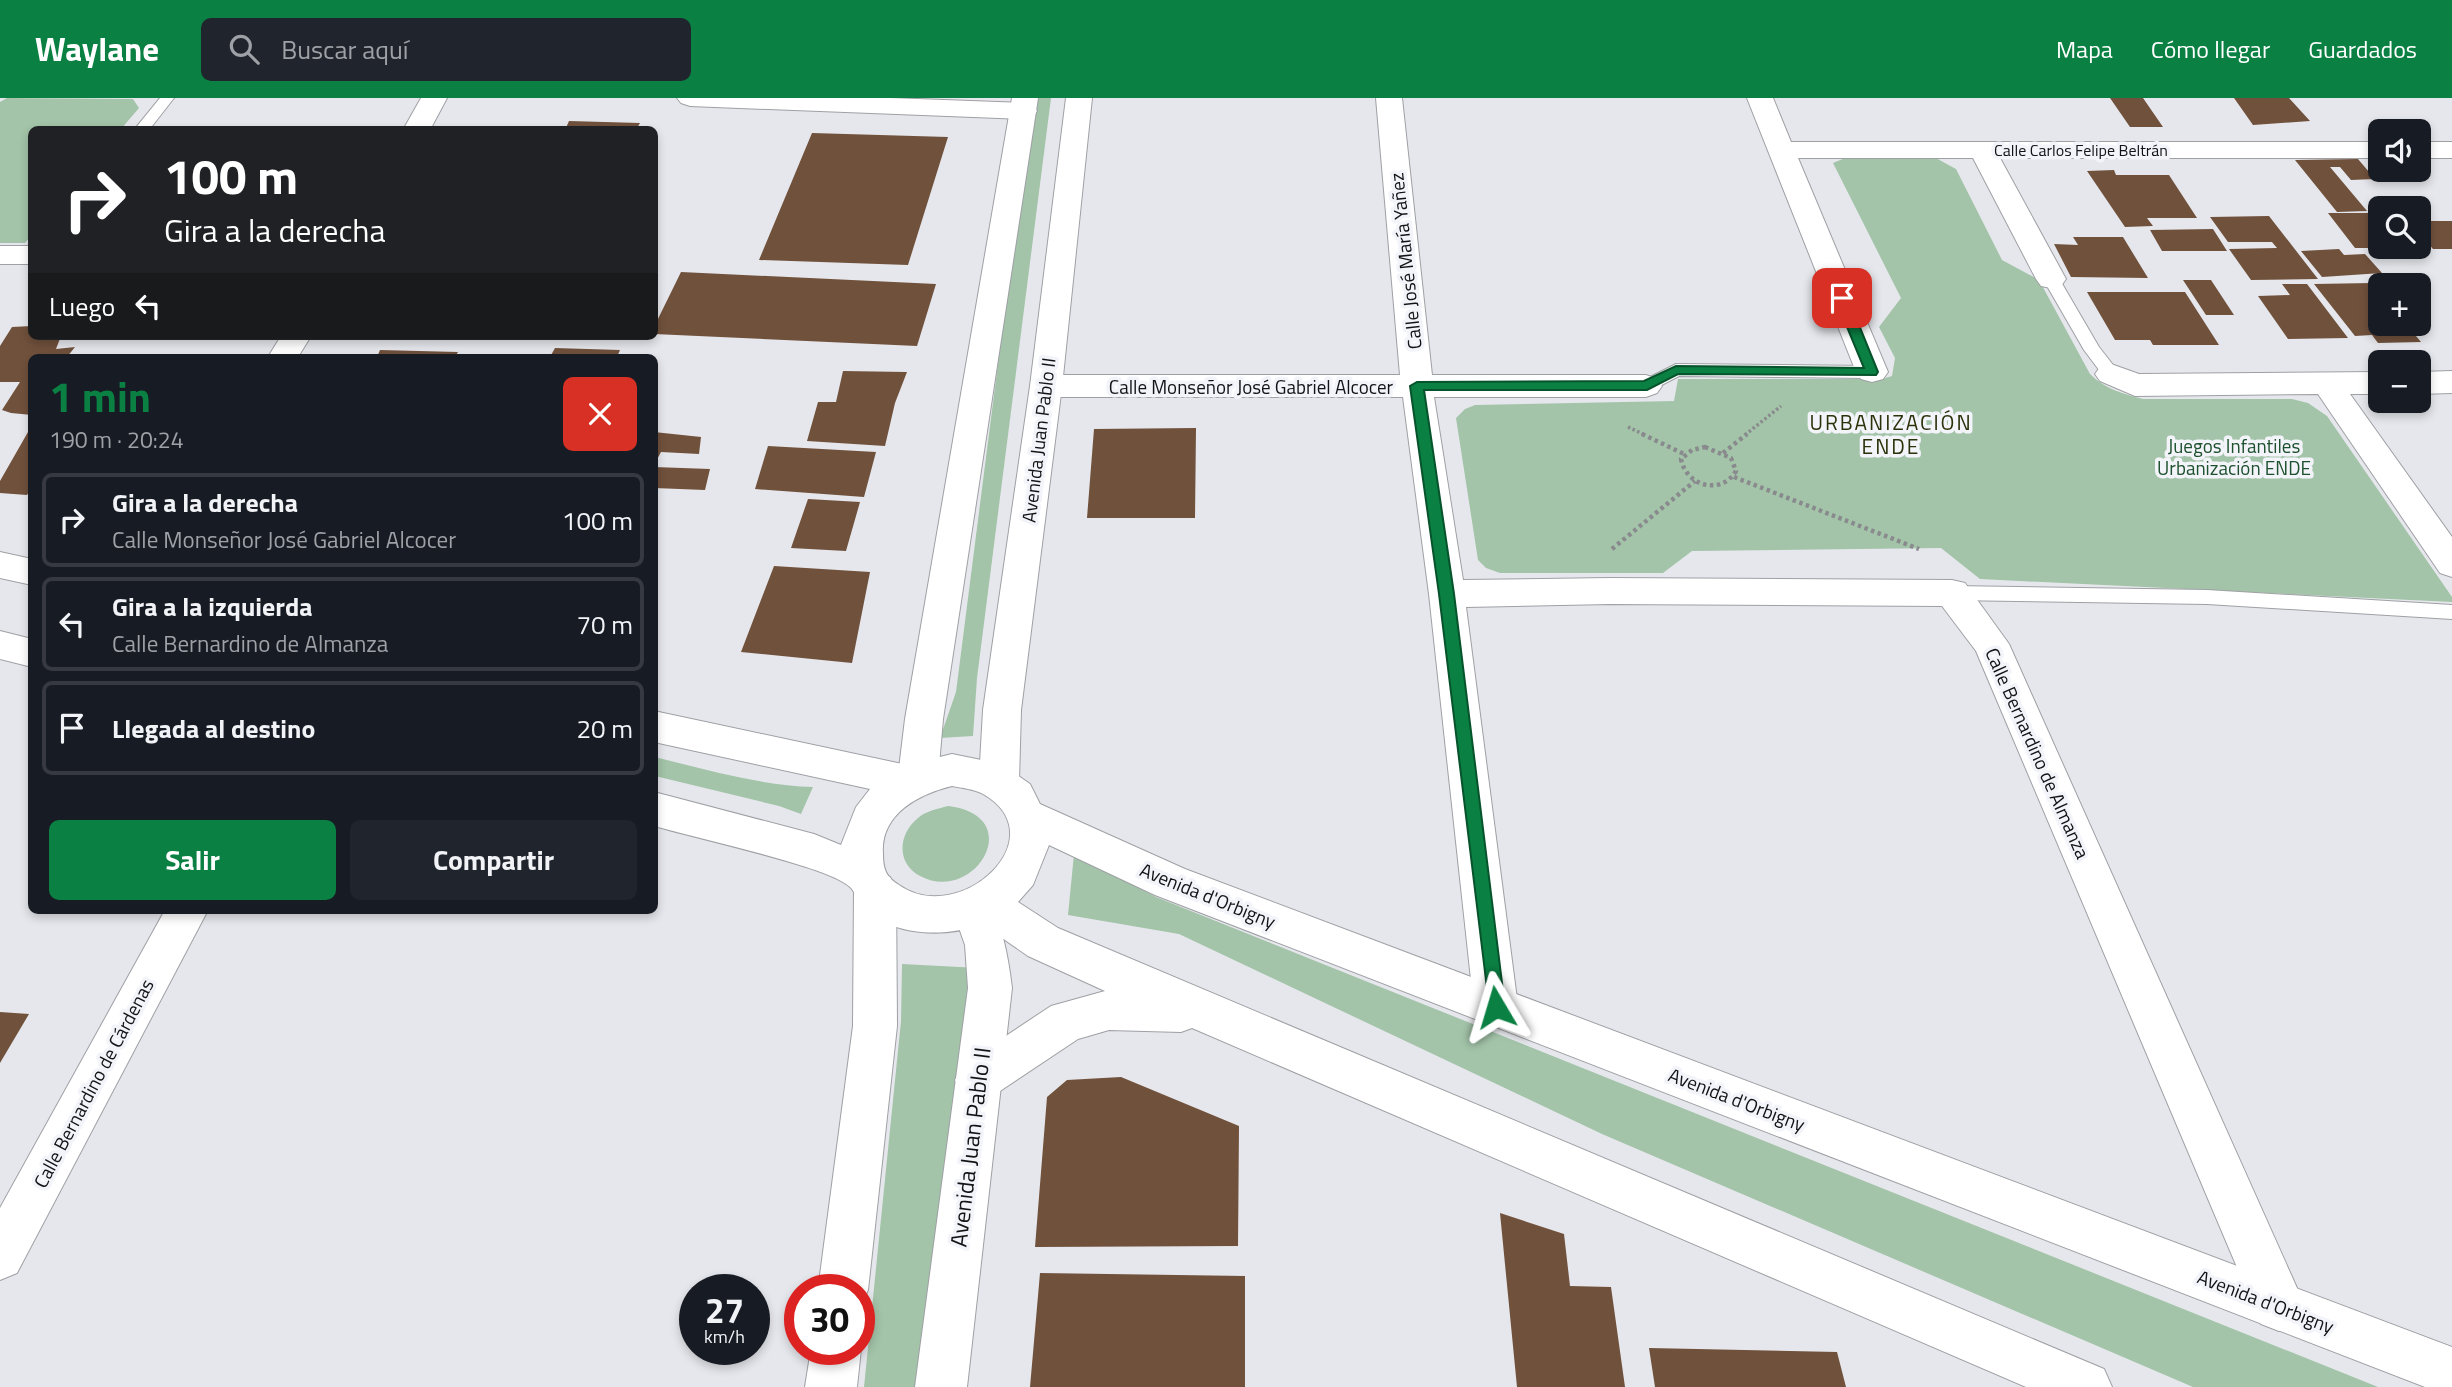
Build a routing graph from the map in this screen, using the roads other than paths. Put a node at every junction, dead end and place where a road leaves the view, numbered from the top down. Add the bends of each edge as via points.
1 (167, 98) edge
2 (434, 98) edge
3 (690, 98) edge
4 (1079, 98) edge
5 (1389, 98) edge
6 (1760, 98) edge
7 (1025, 105) edge
8 (144, 126) edge
9 (418, 126) edge
10 (1782, 150) junction
11 (1982, 150) junction
12 (2368, 150) edge
13 (2431, 150) edge
14 (2452, 150) edge
15 (0, 255) edge
16 (28, 255) edge
17 (2051, 279) joint
18 (1872, 372) joint
19 (2111, 374) joint
20 (2452, 382) edge
21 (2368, 383) edge
22 (2431, 383) edge
23 (2327, 384) junction
24 (1046, 386) junction
25 (1417, 386) junction
26 (1647, 386) joint
27 (2452, 564) edge
28 (0, 565) edge
29 (28, 571) edge
30 (1952, 593) junction
31 (1447, 594) junction
32 (2452, 612) edge
33 (0, 645) edge
34 (28, 652) edge
35 (658, 727) edge
36 (913, 779) junction
37 (1013, 799) junction
38 (658, 810) edge
39 (870, 882) junction
40 (979, 906) junction
41 (185, 914) edge
42 (1496, 1007) junction
43 (1208, 1014) junction
44 (978, 1080) junction
45 (0, 1256) edge
46 (845, 1274) edge
47 (2279, 1306) junction
48 (834, 1365) edge
49 (2452, 1372) edge
50 (831, 1387) edge
51 (941, 1387) edge
52 (2085, 1387) edge

1 - 8 lane
2 - 9 street
3 - 7 street
4 - 24 street, Avenida Juan Pablo II
5 - 25 street, Calle José María Yañez
6 - 10 street
7 - 36 street
10 - 11 street, Calle Carlos Felipe Beltrán
10 - 18 street
11 - 12 street, Calle Carlos Felipe Beltrán
11 - 17 street
13 - 14 street
15 - 16 street
17 - 19 lane
18 - 26 lane, Calle Monseñor José Gabriel Alcocer via 1676,370
19 - 23 street via 2135,385
20 - 22 street
21 - 23 street
23 - 27 street
24 - 25 street, Calle Monseñor José Gabriel Alcocer
24 - 37 street, Avenida Juan Pablo II via 999,740
25 - 26 street, Calle Monseñor José Gabriel Alcocer
25 - 31 street, Calle José María Yañez
28 - 29 street
30 - 31 street
30 - 32 lane via 2207,597
30 - 47 street, Calle Bernardino de Almanza via 1991,644
31 - 42 street, Calle José María Yañez
33 - 34 street
35 - 36 street via 785,757
36 - 37 street via 935,772 985,775
36 - 39 street via 883,799 867,823 860,849
37 - 40 street via 1030,831 1025,863 1016,879
37 - 42 street, Avenida d'Orbigny via 1170,882
38 - 39 street via 814,852
39 - 40 street via 894,905 911,912 931,915
39 - 46 street via 875,1026
40 - 43 street via 1043,942
40 - 44 street, Avenida Juan Pablo II via 990,988
41 - 45 street, Calle Bernardino de Cárdenas
42 - 47 street, Avenida d'Orbigny
43 - 44 street via 1109,1010 1067,1021
43 - 52 street
44 - 51 street, Avenida Juan Pablo II
47 - 49 street, Avenida d'Orbigny
48 - 50 street

